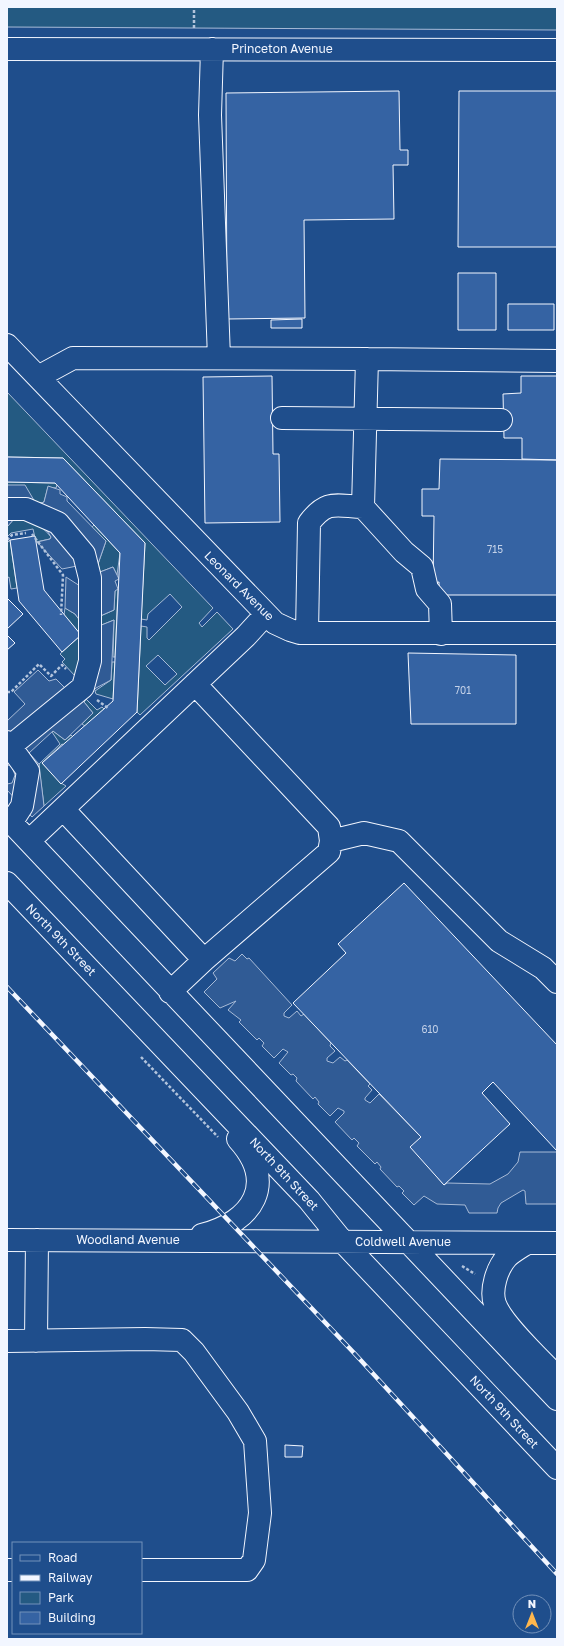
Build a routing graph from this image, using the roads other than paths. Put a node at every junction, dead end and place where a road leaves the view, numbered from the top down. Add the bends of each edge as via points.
1 (7, 49) edge
2 (212, 49) junction
3 (557, 50) edge
4 (7, 345) edge
5 (219, 358) junction
6 (367, 359) junction
7 (557, 361) edge
8 (38, 377) junction
9 (282, 418) dead end
10 (366, 419) junction
11 (500, 420) dead end
12 (363, 507) junction
13 (7, 509) edge
14 (266, 614) junction
15 (307, 632) junction
16 (557, 633) edge
17 (441, 634) junction
18 (195, 684) junction
19 (8, 746) edge
20 (63, 809) junction
21 (9, 821) edge
22 (29, 841) junction
23 (331, 841) junction
24 (7, 884) edge
25 (204, 960) junction
26 (557, 982) edge
27 (170, 992) junction
28 (178, 1063) junction
29 (7, 1240) edge
30 (37, 1240) junction
31 (179, 1240) junction
32 (406, 1241) junction
33 (248, 1242) joint
34 (343, 1242) junction
35 (527, 1243) junction
36 (557, 1243) edge
37 (7, 1341) edge
38 (36, 1341) junction
39 (557, 1377) edge
40 (557, 1399) edge
41 (557, 1468) edge
42 (142, 1570) edge

1 - 2 street, Princeton Avenue
2 - 3 street, Princeton Avenue
2 - 5 street via 210,115
4 - 8 street, Leonard Avenue
5 - 6 street
5 - 8 street via 73,358
6 - 7 street
6 - 10 street
8 - 14 street, Leonard Avenue
9 - 10 street
10 - 11 street
10 - 12 street
12 - 15 street via 327,506 318,511 309,523
12 - 17 street via 404,552 422,566 427,589 440,604
13 - 19 street via 26,509 58,524 84,554 90,578 90,661 83,687
14 - 15 street, Leonard Avenue via 275,623 290,630
14 - 18 street
15 - 17 street, Leonard Avenue
16 - 17 street, Leonard Avenue
18 - 20 street
18 - 23 street via 330,827
19 - 21 street via 28,771 22,806
20 - 22 street
20 - 25 street
21 - 22 street
22 - 27 street
23 - 25 street via 329,852
23 - 26 street via 364,833 399,841 499,941 543,968
24 - 28 street, North 9th Street
25 - 27 street
27 - 32 street
28 - 31 street via 179,1073 242,1143 255,1168 258,1183 253,1204 232,1224 219,1231
28 - 34 street, North 9th Street via 309,1200
29 - 30 street, Woodland Avenue
30 - 31 street, Woodland Avenue
30 - 38 street
31 - 33 street, Woodland Avenue
32 - 34 street, Coldwell Avenue
32 - 35 street, Coldwell Avenue
32 - 40 street
33 - 34 street, Coldwell Avenue
34 - 41 street, North 9th Street
35 - 36 street, Coldwell Avenue
35 - 39 street via 507,1258 500,1268 494,1286 494,1300 503,1319
37 - 38 street
38 - 42 street via 182,1340 194,1352 238,1412 255,1441 260,1513 254,1560 247,1570

